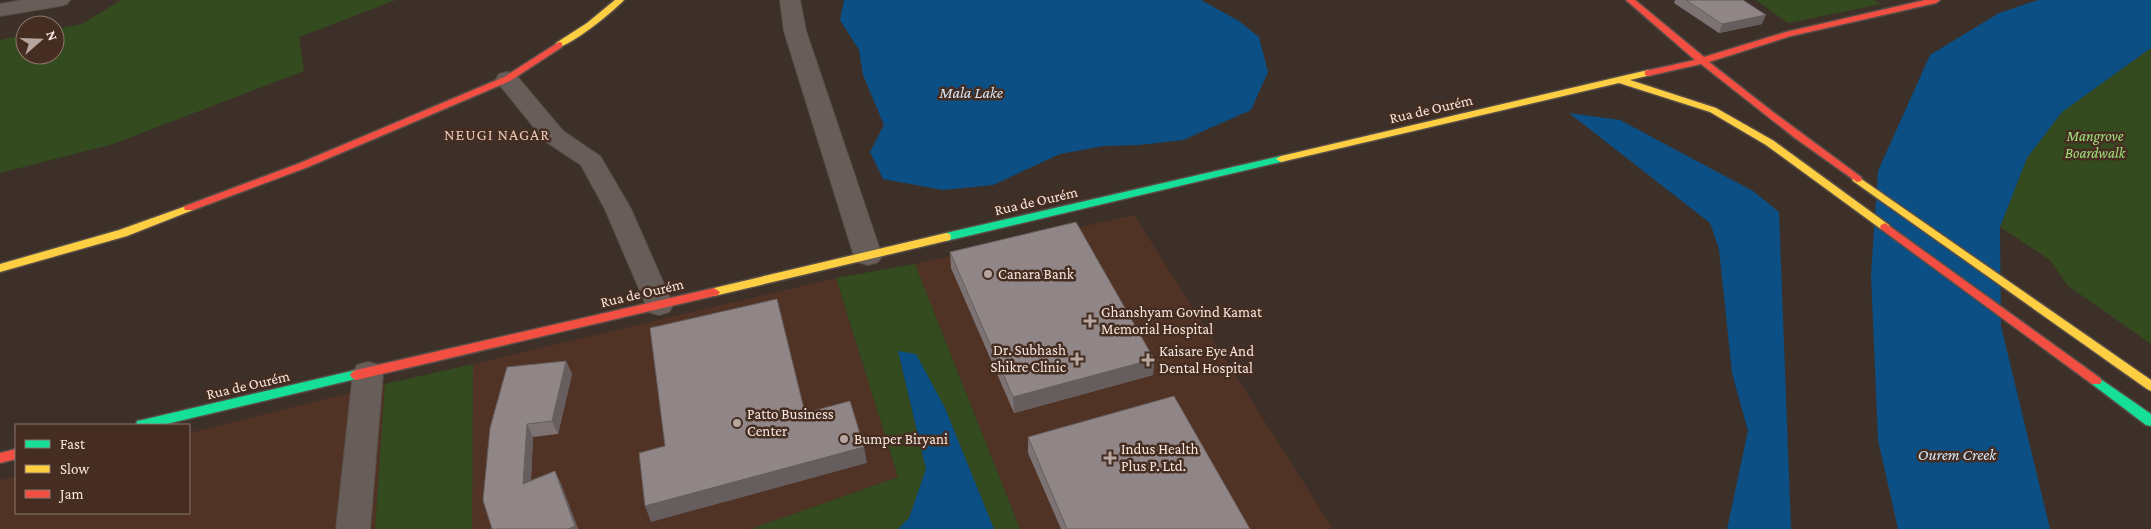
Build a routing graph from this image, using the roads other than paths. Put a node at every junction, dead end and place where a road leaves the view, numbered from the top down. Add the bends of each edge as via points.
1 (60, 0) edge
2 (620, 0) edge
3 (790, 0) edge
4 (1630, 0) edge
5 (1936, 0) edge
6 (0, 10) edge
7 (1701, 61) junction
8 (507, 79) junction
9 (1621, 80) junction
10 (868, 256) junction
11 (0, 268) edge
12 (659, 305) junction
13 (368, 372) junction
14 (2151, 386) edge
15 (2151, 422) edge
16 (146, 424) edge
17 (15, 454) edge
18 (0, 458) edge
19 (353, 529) edge

1 - 6 street
2 - 8 main road via 590,25
3 - 10 street via 795,31
4 - 7 main road
5 - 7 main road, Rua de Ourém via 1789,34
7 - 9 main road, Rua de Ourém
7 - 14 main road via 1795,135
8 - 11 main road via 304,165 132,230
8 - 12 street via 554,136 591,161 618,209
9 - 10 main road, Rua de Ourém
9 - 15 main road via 1713,110 1770,143
10 - 12 main road, Rua de Ourém
12 - 13 main road, Rua de Ourém
13 - 16 main road, Rua de Ourém
13 - 19 street
17 - 18 main road

